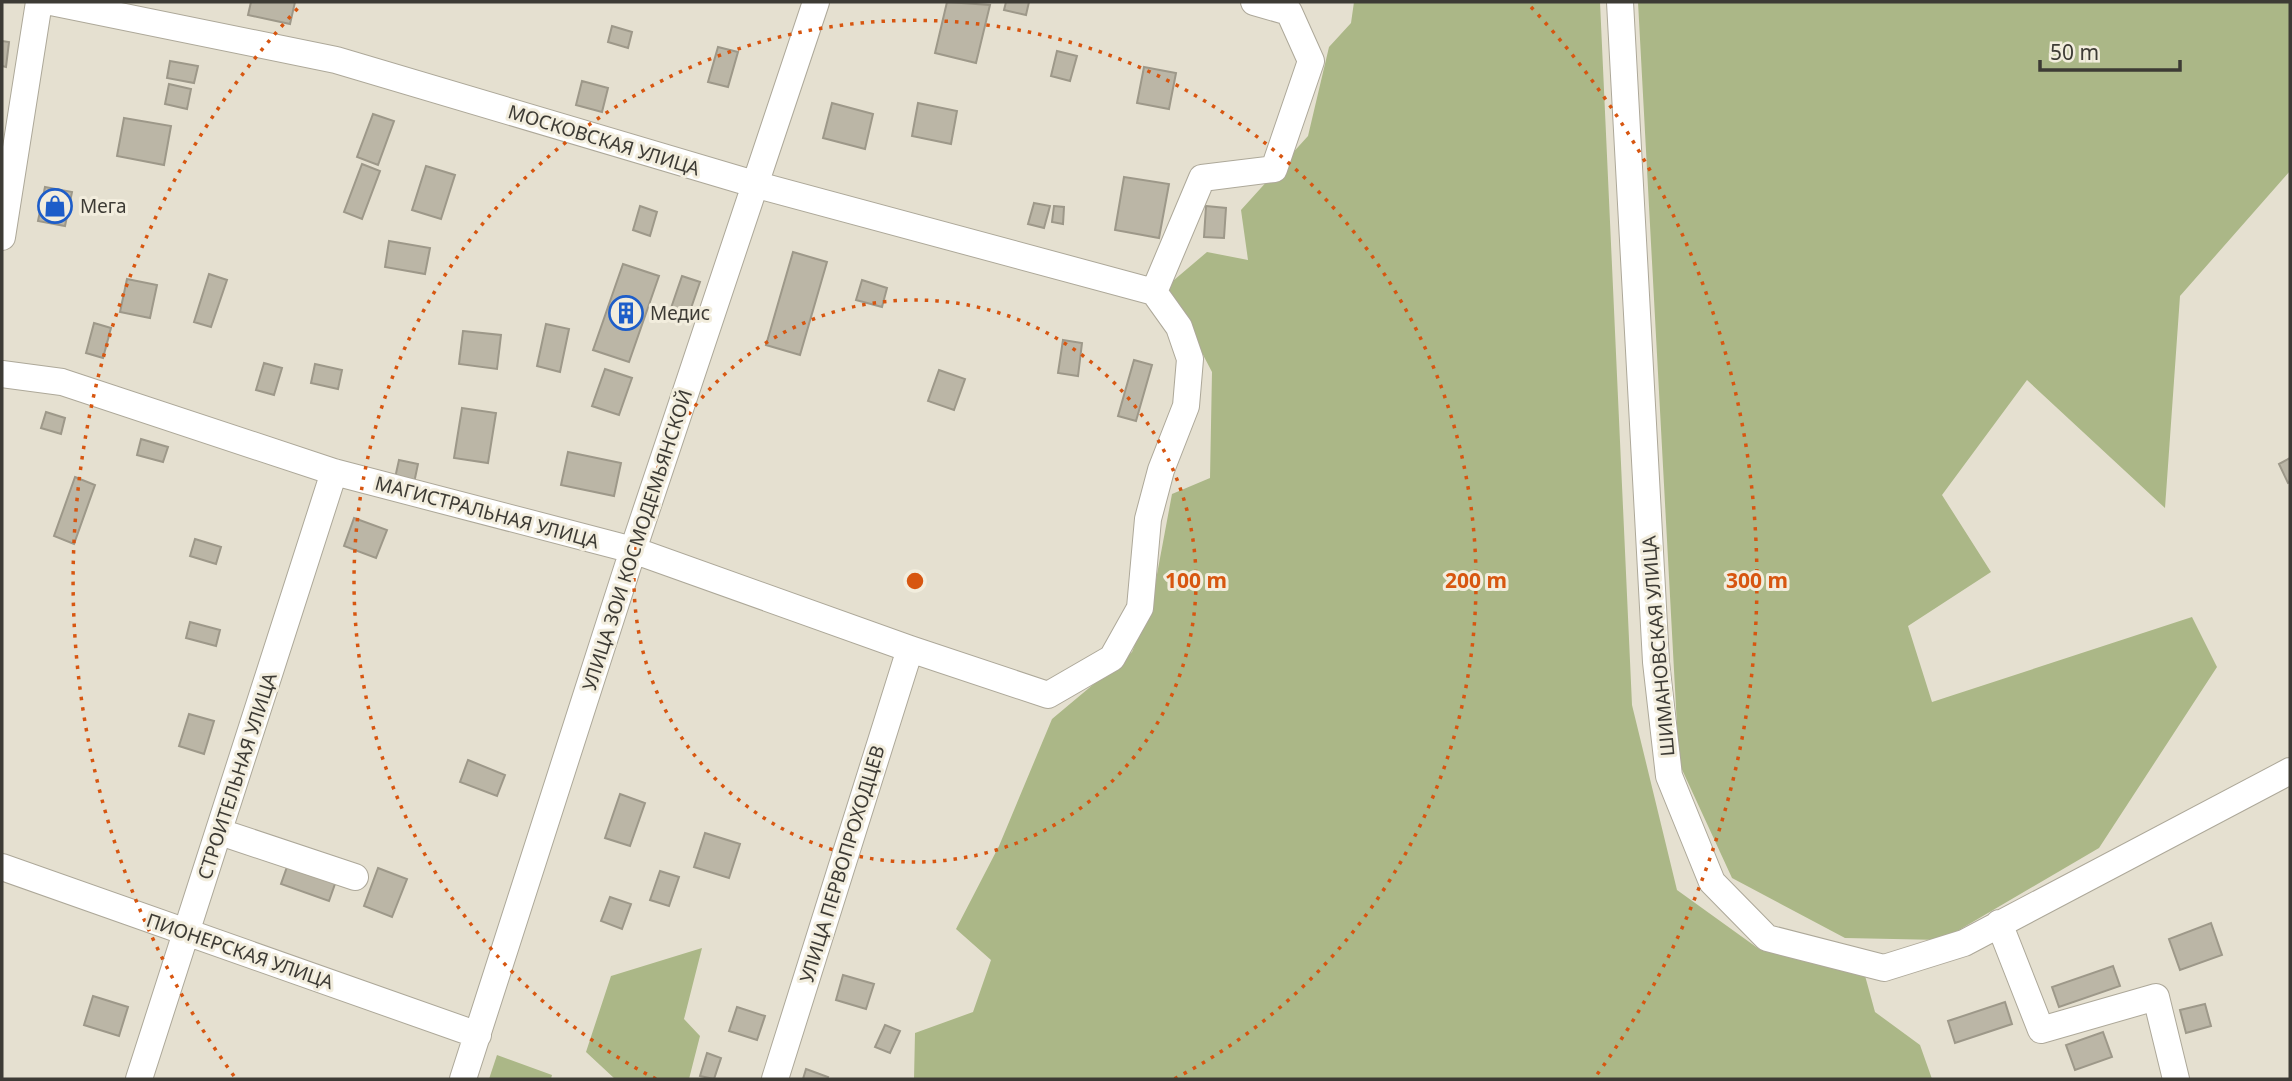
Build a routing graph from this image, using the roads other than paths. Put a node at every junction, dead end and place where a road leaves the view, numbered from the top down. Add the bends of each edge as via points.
1 (39, 2) edge
2 (51, 2) edge
3 (816, 2) edge
4 (1254, 2) edge
5 (1620, 2) edge
6 (754, 184) junction
7 (2, 237) edge
8 (1154, 292) junction
9 (2, 374) edge
10 (334, 472) junction
11 (633, 550) junction
12 (910, 649) junction
13 (2290, 771) edge
14 (220, 832) junction
15 (2, 867) edge
16 (355, 877) dead end
17 (1999, 923) junction
18 (186, 932) junction
19 (478, 1035) junction
20 (139, 1079) edge
21 (463, 1079) edge
22 (775, 1079) edge
23 (2176, 1079) edge

1 - 7 street
2 - 6 street, МОСКОВСКАЯ УЛИЦА via 336,60
3 - 6 street, УЛИЦА ЗОИ КОСМОДЕМЬЯНСКОЙ
4 - 8 street via 1289,12 1311,61 1274,169 1202,178
5 - 17 street, ШИМАНОВСКАЯ УЛИЦА via 1656,662 1669,776 1712,882 1768,938 1884,968 1964,943
6 - 8 street, МОСКОВСКАЯ УЛИЦА
6 - 11 street, УЛИЦА ЗОИ КОСМОДЕМЬЯНСКОЙ
8 - 12 street, МАГИСТРАЛЬНАЯ УЛИЦА via 1179,327 1190,359 1186,406 1148,519 1140,608 1112,658 1048,695
9 - 10 street, МАГИСТРАЛЬНАЯ УЛИЦА via 62,382
10 - 11 street, МАГИСТРАЛЬНАЯ УЛИЦА
10 - 14 street, СТРОИТЕЛЬНАЯ УЛИЦА
11 - 12 street, МАГИСТРАЛЬНАЯ УЛИЦА
11 - 19 street, УЛИЦА ЗОИ КОСМОДЕМЬЯНСКОЙ
12 - 22 street, УЛИЦА ПЕРВОПРОХОДЦЕВ
13 - 17 street, ШИМАНОВСКАЯ УЛИЦА
14 - 16 street
14 - 18 street, СТРОИТЕЛЬНАЯ УЛИЦА
15 - 18 street, ПИОНЕРСКАЯ УЛИЦА
17 - 23 street via 2041,1030 2156,997
18 - 19 street, ПИОНЕРСКАЯ УЛИЦА
18 - 20 street, СТРОИТЕЛЬНАЯ УЛИЦА
19 - 21 street, УЛИЦА ЗОИ КОСМОДЕМЬЯНСКОЙ

